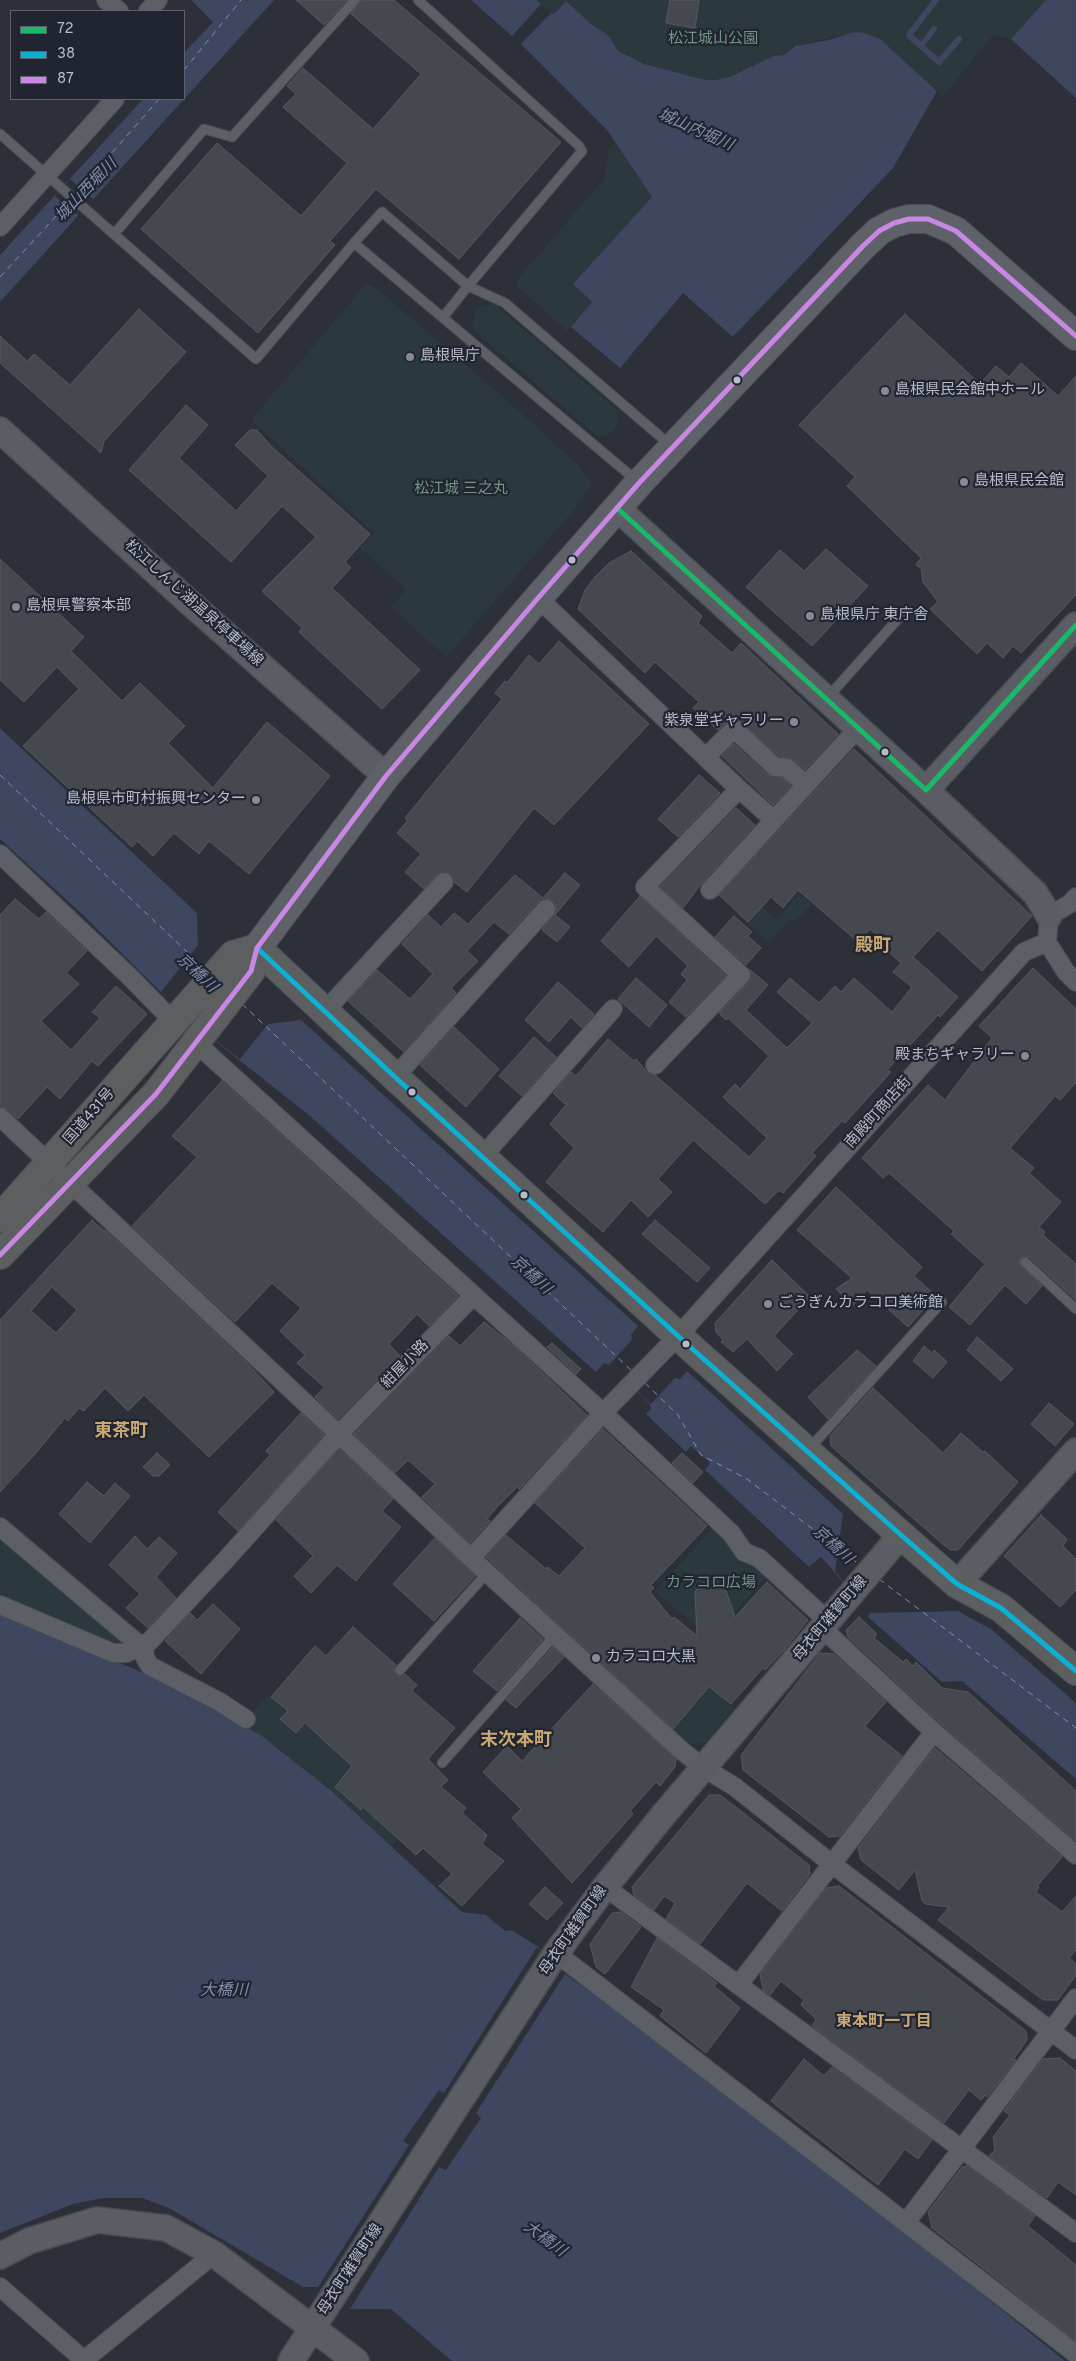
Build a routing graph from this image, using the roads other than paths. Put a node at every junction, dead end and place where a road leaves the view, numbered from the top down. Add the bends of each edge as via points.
1 (106, 0) edge
2 (158, 0) edge
3 (355, 0) edge
4 (418, 0) edge
5 (118, 10) edge
6 (149, 10) edge
7 (114, 100) edge
8 (0, 134) edge
9 (54, 181) junction
10 (0, 227) edge
11 (115, 233) junction
12 (354, 243) junction
13 (468, 286) junction
14 (444, 316) junction
15 (1076, 335) edge
16 (0, 430) edge
17 (672, 447) junction
18 (639, 483) junction
19 (617, 508) junction
20 (538, 598) junction
21 (906, 610) dead end
22 (1076, 625) edge
23 (826, 699) junction
24 (858, 728) junction
25 (706, 757) junction
26 (386, 776) junction
27 (806, 786) junction
28 (740, 789) junction
29 (926, 790) junction
30 (774, 820) junction
31 (0, 854) edge
32 (444, 882) dead end
33 (710, 890) dead end
34 (1076, 897) edge
35 (546, 909) dead end
36 (1049, 916) junction
37 (1046, 942) junction
38 (247, 958) junction
39 (1076, 982) edge
40 (613, 1009) dead end
41 (324, 1012) junction
42 (177, 1018) junction
43 (199, 1039) junction
44 (656, 1066) dead end
45 (395, 1077) junction
46 (0, 1118) edge
47 (482, 1157) junction
48 (49, 1164) junction
49 (72, 1183) junction
50 (0, 1218) edge
51 (0, 1256) edge
52 (1025, 1262) dead end
53 (473, 1296) junction
54 (942, 1302) dead end
55 (1076, 1308) edge
56 (678, 1336) junction
57 (603, 1413) junction
58 (338, 1435) junction
59 (807, 1451) junction
60 (1076, 1451) edge
61 (0, 1527) edge
62 (895, 1542) junction
63 (471, 1558) junction
64 (487, 1573) junction
65 (957, 1584) junction
66 (0, 1605) edge
67 (826, 1625) junction
68 (555, 1635) junction
69 (144, 1645) junction
70 (400, 1670) dead end
71 (1076, 1671) edge
72 (246, 1719) dead end
73 (934, 1732) junction
74 (442, 1763) dead end
75 (704, 1768) junction
76 (1076, 1855) edge
77 (832, 1864) junction
78 (605, 1887) junction
79 (552, 1959) junction
80 (739, 1984) junction
81 (1076, 1998) edge
82 (1050, 2031) junction
83 (1076, 2050) edge
84 (962, 2148) junction
85 (907, 2221) junction
86 (1076, 2233) edge
87 (214, 2254) junction
88 (0, 2256) edge
89 (0, 2287) edge
90 (314, 2328) junction
91 (1076, 2354) edge
92 (84, 2361) edge
93 (292, 2361) edge
94 (356, 2361) edge

1 - 5 street
2 - 6 street
3 - 11 lane via 232,138 204,129
4 - 13 lane via 582,152
7 - 9 street
8 - 9 lane
9 - 10 street
9 - 11 lane
11 - 12 lane via 256,359
12 - 13 lane via 382,212
12 - 14 lane
13 - 14 lane
13 - 17 lane via 505,303
14 - 18 lane
15 - 17 main road via 956,231 928,218 894,223 862,246
16 - 26 main road, 松江しんじ湖温泉停車場線
17 - 18 main road
18 - 19 main road
19 - 20 main road
19 - 23 main road
20 - 25 street
20 - 26 main road
21 - 23 lane
22 - 29 main road
23 - 24 main road
24 - 27 street
24 - 29 main road
25 - 27 street via 734,729 775,767 787,768
25 - 28 street
26 - 38 main road
27 - 30 street
28 - 30 street
28 - 44 street via 645,887 741,975
29 - 36 main road via 1034,893
30 - 33 street
31 - 42 street
32 - 41 street
34 - 36 street
35 - 45 street
36 - 37 street
37 - 39 street
37 - 56 street, 南殿町商店街 via 1024,952
38 - 41 highway
38 - 42 highway, 国道431号
38 - 43 highway, 国道431号
40 - 47 street
41 - 45 highway
42 - 48 highway, 国道431号
43 - 49 highway, 国道431号 via 156,1094
43 - 53 street
45 - 47 highway
46 - 48 street
47 - 56 highway
48 - 49 street
48 - 50 highway, 国道431号
49 - 51 highway, 国道431号
49 - 58 street
52 - 55 lane
53 - 57 street
53 - 58 street, 紺屋小路
54 - 59 lane
56 - 57 street, 南殿町商店街
56 - 59 highway
57 - 63 street, 南殿町商店街
57 - 67 street via 731,1533 744,1552 759,1558
58 - 63 street
58 - 69 street, 紺屋小路
59 - 62 highway
60 - 65 main road
61 - 69 street via 136,1642
62 - 65 highway
62 - 67 main road, 母衣町雑賀町線
63 - 64 street
64 - 68 street
64 - 70 lane
65 - 71 highway via 1001,1608
66 - 69 street via 113,1653 126,1653
67 - 73 street
67 - 75 main road, 母衣町雑賀町線
68 - 74 lane
68 - 75 street
69 - 72 street via 145,1658 150,1666
73 - 76 street
73 - 77 street
75 - 77 street via 735,1787
75 - 78 main road, 母衣町雑賀町線
77 - 80 street
77 - 82 street
78 - 79 main road, 母衣町雑賀町線
78 - 80 street
79 - 85 street
79 - 90 main road, 母衣町雑賀町線
80 - 84 street
81 - 82 street
82 - 83 street
82 - 84 street
84 - 85 street
84 - 86 street
85 - 91 street
87 - 88 main road via 166,2228 97,2220 29,2241
87 - 90 main road
87 - 92 street
89 - 92 street
90 - 93 main road, 母衣町雑賀町線
90 - 94 main road

